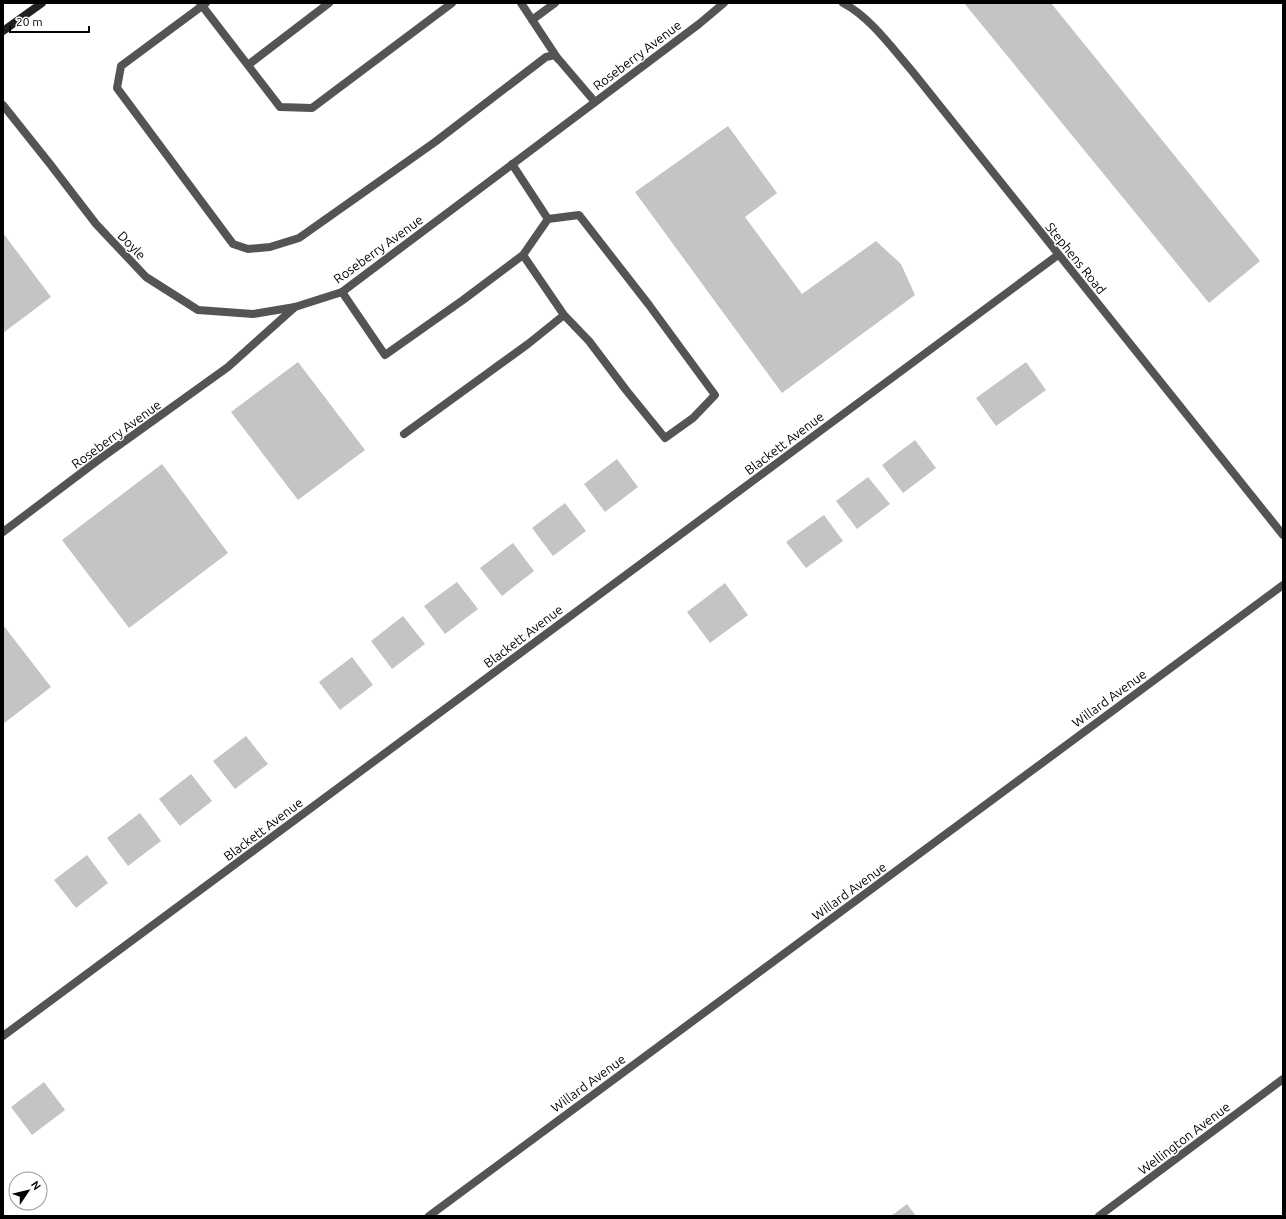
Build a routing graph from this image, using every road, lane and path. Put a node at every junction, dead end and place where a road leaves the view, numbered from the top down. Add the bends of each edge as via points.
1 (42, 3) edge
2 (329, 3) edge
3 (452, 3) edge
4 (521, 3) edge
5 (555, 3) edge
6 (724, 3) edge
7 (843, 3) edge
8 (203, 4) edge
9 (532, 20) junction
10 (3, 31) edge
11 (561, 62) junction
12 (248, 66) junction
13 (595, 102) junction
14 (3, 105) edge
15 (512, 164) junction
16 (548, 220) junction
17 (523, 255) junction
18 (1058, 255) junction
19 (342, 292) junction
20 (295, 307) junction
21 (564, 315) junction
22 (404, 434) dead end
23 (3, 532) edge
24 (1283, 534) edge
25 (1283, 585) edge
26 (3, 1036) edge
27 (1283, 1079) edge
28 (429, 1216) edge
29 (1099, 1216) edge

1 - 10 main road
2 - 12 street
3 - 12 street via 312,108 280,107
4 - 9 street
5 - 9 street
6 - 13 street, Roseberry Avenue
7 - 18 street, Stephens Road via 875,28 912,71
8 - 11 street via 121,66 117,88 233,244 248,249 270,247 299,238 435,142 546,57 555,55
8 - 12 street
9 - 11 street
11 - 13 street
13 - 15 street, Roseberry Avenue
14 - 20 street, Doyle via 96,224 146,277 198,310 253,314
15 - 16 street
15 - 19 street, Roseberry Avenue
16 - 17 street
16 - 21 street via 579,215 715,395 693,418 665,438 589,341
17 - 19 street via 385,355
17 - 21 street
18 - 24 street, Stephens Road
18 - 26 street, Blackett Avenue
19 - 20 street, Roseberry Avenue
20 - 23 street, Roseberry Avenue via 228,367
21 - 22 street
25 - 28 street, Willard Avenue
27 - 29 street, Wellington Avenue

